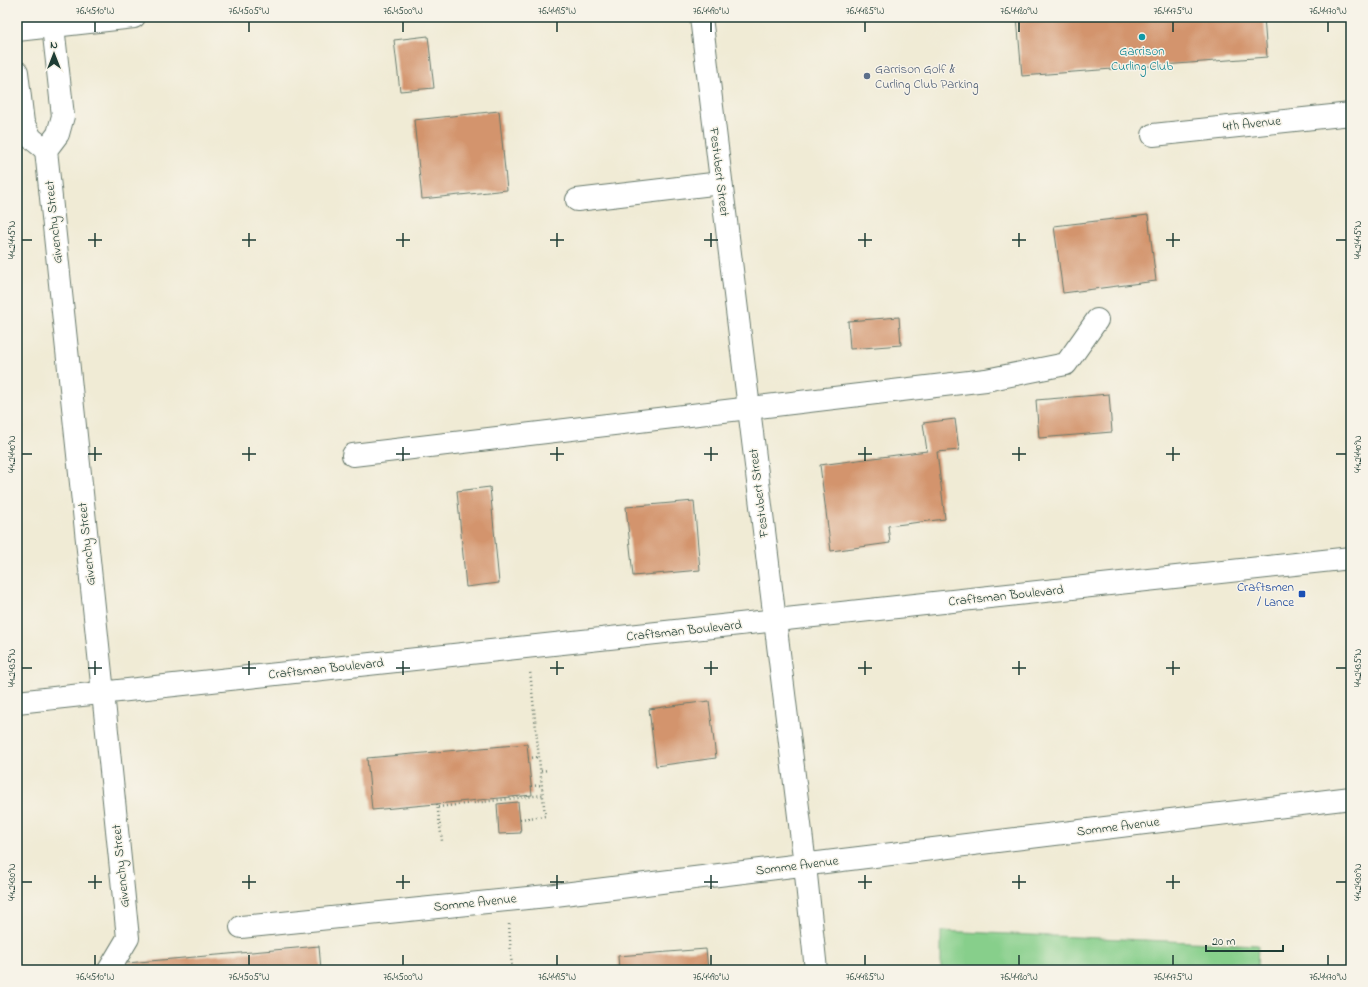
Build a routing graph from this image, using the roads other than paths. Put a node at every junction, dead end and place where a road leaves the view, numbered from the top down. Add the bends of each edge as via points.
1 (134, 17) edge
2 (701, 17) edge
3 (53, 26) junction
4 (17, 30) edge
5 (17, 72) edge
6 (1351, 114) edge
7 (1153, 135) dead end
8 (46, 150) junction
9 (721, 183) junction
10 (577, 200) dead end
11 (1097, 320) dead end
12 (748, 408) junction
13 (353, 455) dead end
14 (1351, 558) edge
15 (774, 621) junction
16 (103, 692) junction
17 (17, 702) edge
18 (1351, 798) edge
19 (805, 865) junction
20 (241, 927) dead end
21 (108, 970) edge
22 (816, 970) edge

1 - 3 street
2 - 9 street, Festubert Street
3 - 4 street
3 - 8 street via 63,116 58,134
5 - 8 street via 24,123 31,138
6 - 7 street, 4th Avenue
8 - 16 street, Givenchy Street
9 - 10 street
9 - 12 street, Festubert Street
11 - 12 street via 1066,364 986,380
12 - 13 street
12 - 15 street, Festubert Street
14 - 15 street, Craftsman Boulevard
15 - 16 street, Craftsman Boulevard
15 - 19 street, Festubert Street
16 - 17 street, Craftsman Boulevard
16 - 21 street, Givenchy Street via 128,938
18 - 19 street, Somme Avenue
19 - 20 street, Somme Avenue via 508,900
19 - 22 street, Festubert Street

